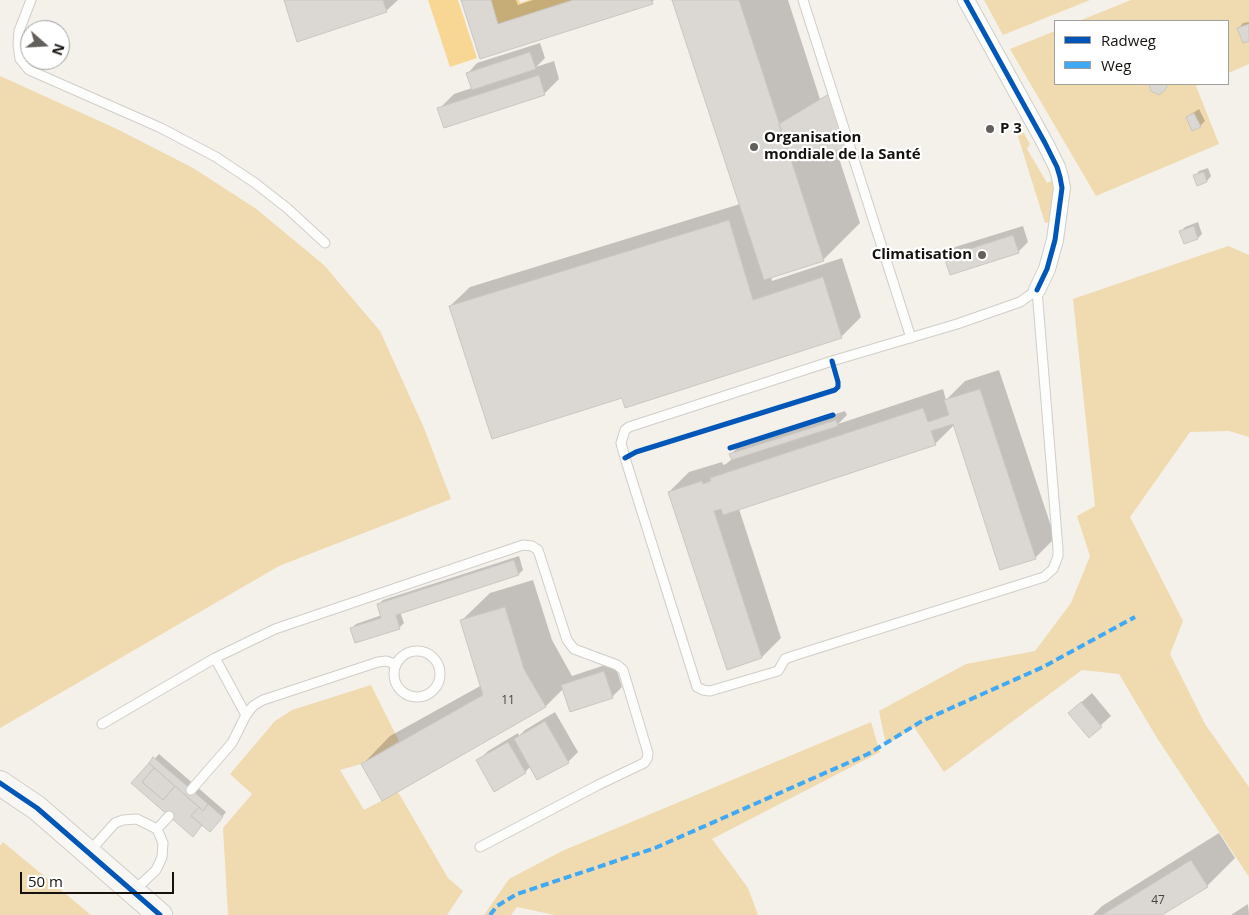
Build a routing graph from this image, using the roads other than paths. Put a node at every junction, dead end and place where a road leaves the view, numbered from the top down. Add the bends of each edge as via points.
1 (31, 0) edge
2 (803, 0) edge
3 (966, 0) edge
4 (325, 243) dead end
5 (1037, 290) junction
6 (911, 338) junction
7 (215, 658) junction
8 (396, 665) junction
9 (246, 715) junction
10 (102, 724) dead end
11 (0, 783) edge
12 (191, 790) dead end
13 (169, 816) dead end
14 (157, 829) junction
15 (480, 847) dead end
16 (89, 852) junction
17 (134, 891) junction
18 (160, 915) edge

1 - 4 lane via 19,31 18,45 20,59 29,70 161,128 216,157 287,208
2 - 6 lane
3 - 5 street via 1045,143 1060,177 1062,188 1055,240
5 - 6 lane via 1020,302
5 - 6 lane via 1058,549 1053,569 1044,577 793,656 785,660 778,671 710,691 698,687 625,458 621,443 625,430
7 - 9 lane
7 - 10 lane
7 - 15 lane via 275,628 328,610 523,545 538,550 567,640 574,649 623,670 648,759
8 - 8 lane via 407,653 422,650 429,653 435,657 441,671 438,685 426,696 410,696 397,686 394,679
8 - 9 lane via 378,662 263,700
9 - 12 lane via 232,743
11 - 16 street via 37,808
13 - 14 lane
14 - 16 lane via 138,819 123,820 115,823
14 - 17 lane via 162,857
16 - 17 street
17 - 18 street

